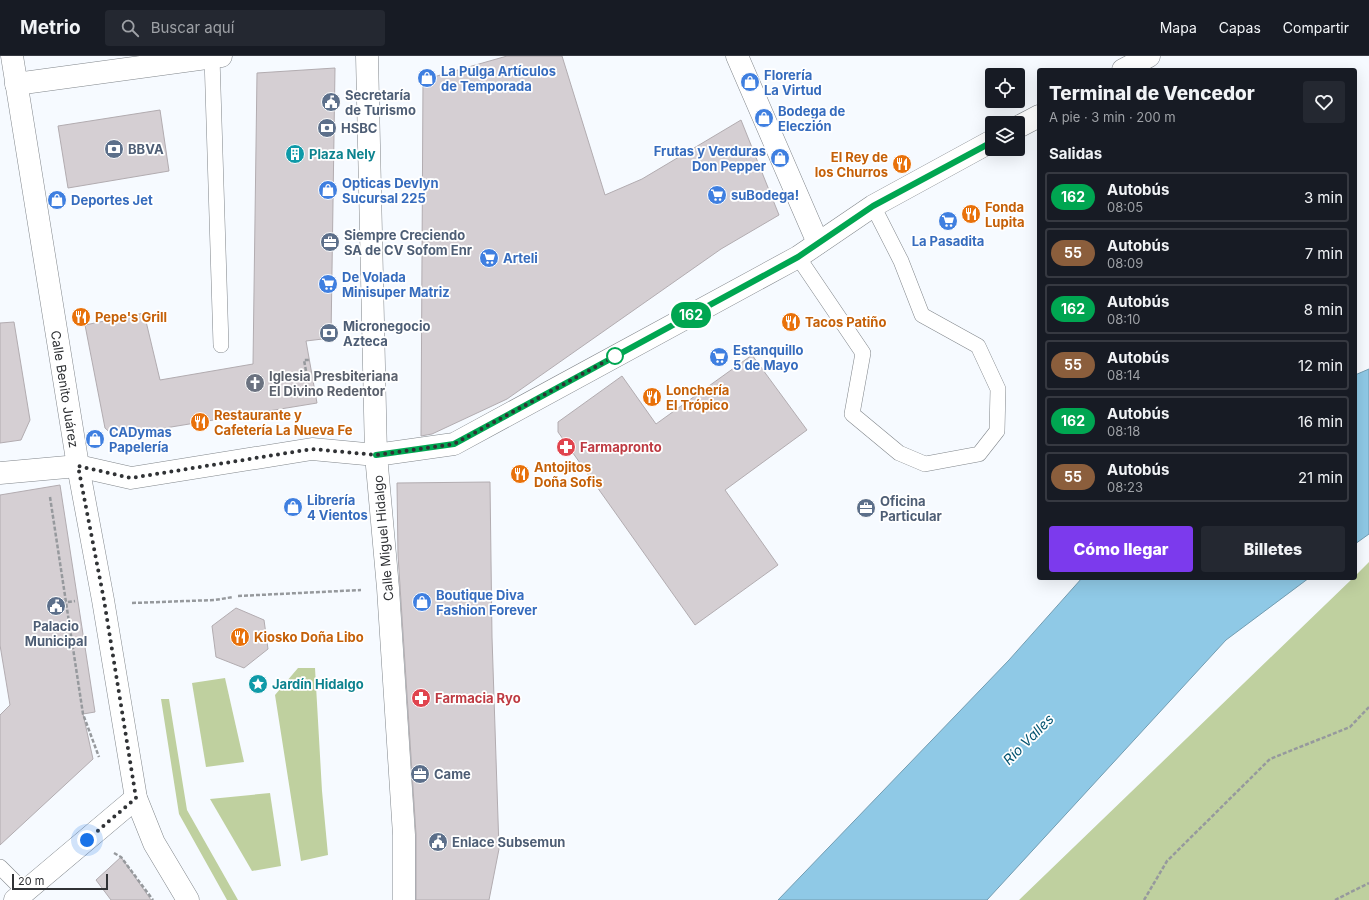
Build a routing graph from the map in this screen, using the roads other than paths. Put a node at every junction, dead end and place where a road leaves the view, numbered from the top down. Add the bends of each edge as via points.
1 (12, 56) edge
2 (367, 56) edge
3 (737, 56) edge
4 (1149, 56) edge
5 (217, 57) edge
6 (1127, 68) edge
7 (16, 84) junction
8 (1037, 117) edge
9 (1025, 123) edge
10 (985, 146) edge
11 (873, 206) junction
12 (818, 243) junction
13 (798, 257) junction
14 (221, 344) dead end
15 (376, 455) junction
16 (78, 466) junction
17 (0, 473) edge
18 (136, 798) junction
19 (0, 867) edge
20 (20, 896) edge
21 (188, 900) edge
22 (404, 900) edge

1 - 7 street, Calle Benito Juárez
2 - 15 street, Calle Miguel Hidalgo
3 - 12 street
4 - 6 street
5 - 7 street
5 - 14 lane
7 - 16 street, Calle Benito Juárez
8 - 9 street
10 - 11 street
11 - 12 street
11 - 13 lane via 901,261 922,315 978,346 998,389 997,430 979,454 925,464 899,453 852,414 863,353
12 - 13 street
13 - 15 street via 454,444
15 - 16 street via 312,449 131,478
15 - 22 street, Calle Miguel Hidalgo via 388,588 404,836
16 - 17 street
16 - 18 street, Calle Benito Juárez via 104,600
18 - 20 street
18 - 21 street, Calle Benito Juárez via 154,843
19 - 20 lane

